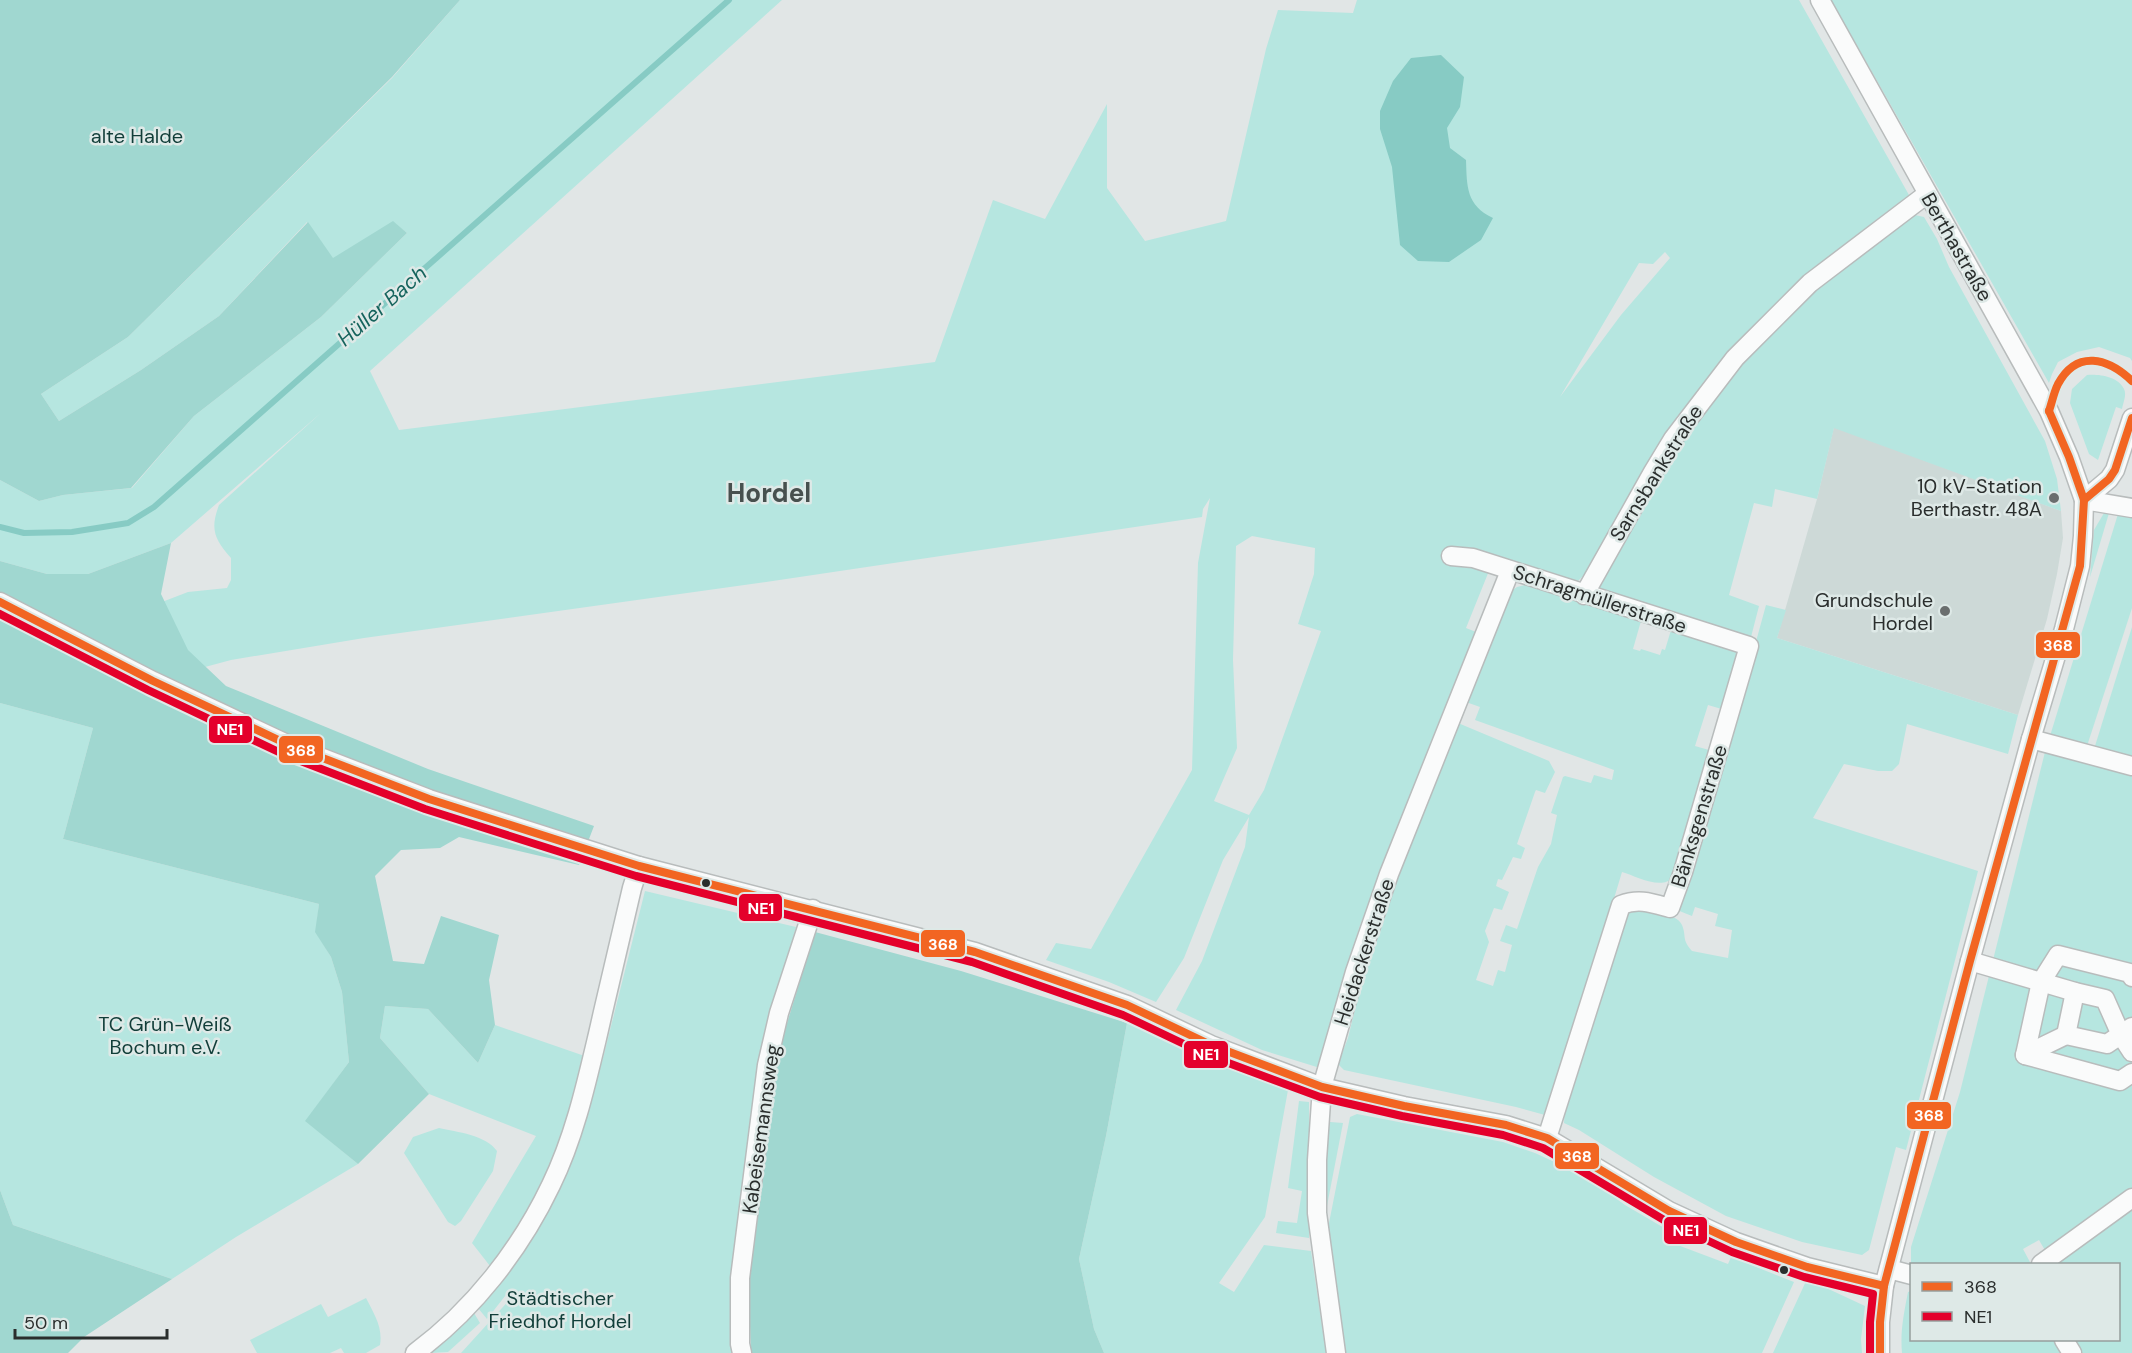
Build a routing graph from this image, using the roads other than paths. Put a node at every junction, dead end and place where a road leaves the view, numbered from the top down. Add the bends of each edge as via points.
1 (1820, 0) edge
2 (1927, 194) junction
3 (2132, 418) edge
4 (2084, 500) junction
5 (2132, 508) edge
6 (1451, 556) dead end
7 (1510, 571) junction
8 (1584, 595) junction
9 (0, 602) edge
10 (1749, 646) joint
11 (2031, 739) junction
12 (2132, 766) edge
13 (639, 866) junction
14 (813, 909) junction
15 (1970, 961) junction
16 (2100, 966) junction
17 (2132, 976) edge
18 (2041, 982) junction
19 (2075, 992) junction
20 (2094, 997) junction
21 (2126, 1031) edge
22 (2066, 1035) junction
23 (2099, 1042) junction
24 (2132, 1052) edge
25 (2025, 1055) junction
26 (2132, 1072) edge
27 (2093, 1074) junction
28 (1322, 1087) junction
29 (1547, 1138) junction
30 (2132, 1198) edge
31 (2042, 1263) edge
32 (1910, 1275) edge
33 (1887, 1277) junction
34 (415, 1353) edge
35 (742, 1353) edge
36 (1336, 1353) edge
37 (1880, 1353) edge

1 - 2 street, Berthastraße
2 - 4 street, Berthastraße via 2049,411
2 - 8 street, Sarnsbankstraße via 1810,283 1735,357 1673,439
3 - 4 street via 2115,470
4 - 5 street
4 - 11 street via 2080,566
6 - 7 street, Schragmüllerstraße via 1473,558
7 - 8 street, Schragmüllerstraße
7 - 28 street, Heidackerstraße via 1389,874 1355,972
8 - 10 street, Schragmüllerstraße
9 - 13 street via 289,746 429,798
10 - 29 street, Bänksgenstraße via 1670,909 1633,900 1621,905
11 - 12 street
11 - 15 street
13 - 14 street
13 - 34 street via 586,1082 552,1184 530,1226 487,1285
14 - 28 street via 975,951 1127,1005 1211,1045
14 - 35 street, Kabeisemannsweg via 779,1013 767,1065 740,1278
15 - 18 street
15 - 33 street
16 - 17 street
16 - 18 street via 2058,955
16 - 20 street
18 - 19 street
18 - 25 street
19 - 20 street
19 - 22 street
20 - 21 street via 2105,999
21 - 23 street via 2107,1044
21 - 24 street
22 - 23 street
22 - 25 street
23 - 27 street
25 - 27 street
26 - 27 street via 2120,1081
28 - 29 street via 1506,1125
28 - 36 street, Heidackerstraße via 1317,1213
29 - 33 street via 1669,1211 1736,1242 1807,1267
30 - 31 street
32 - 33 street
33 - 37 street

